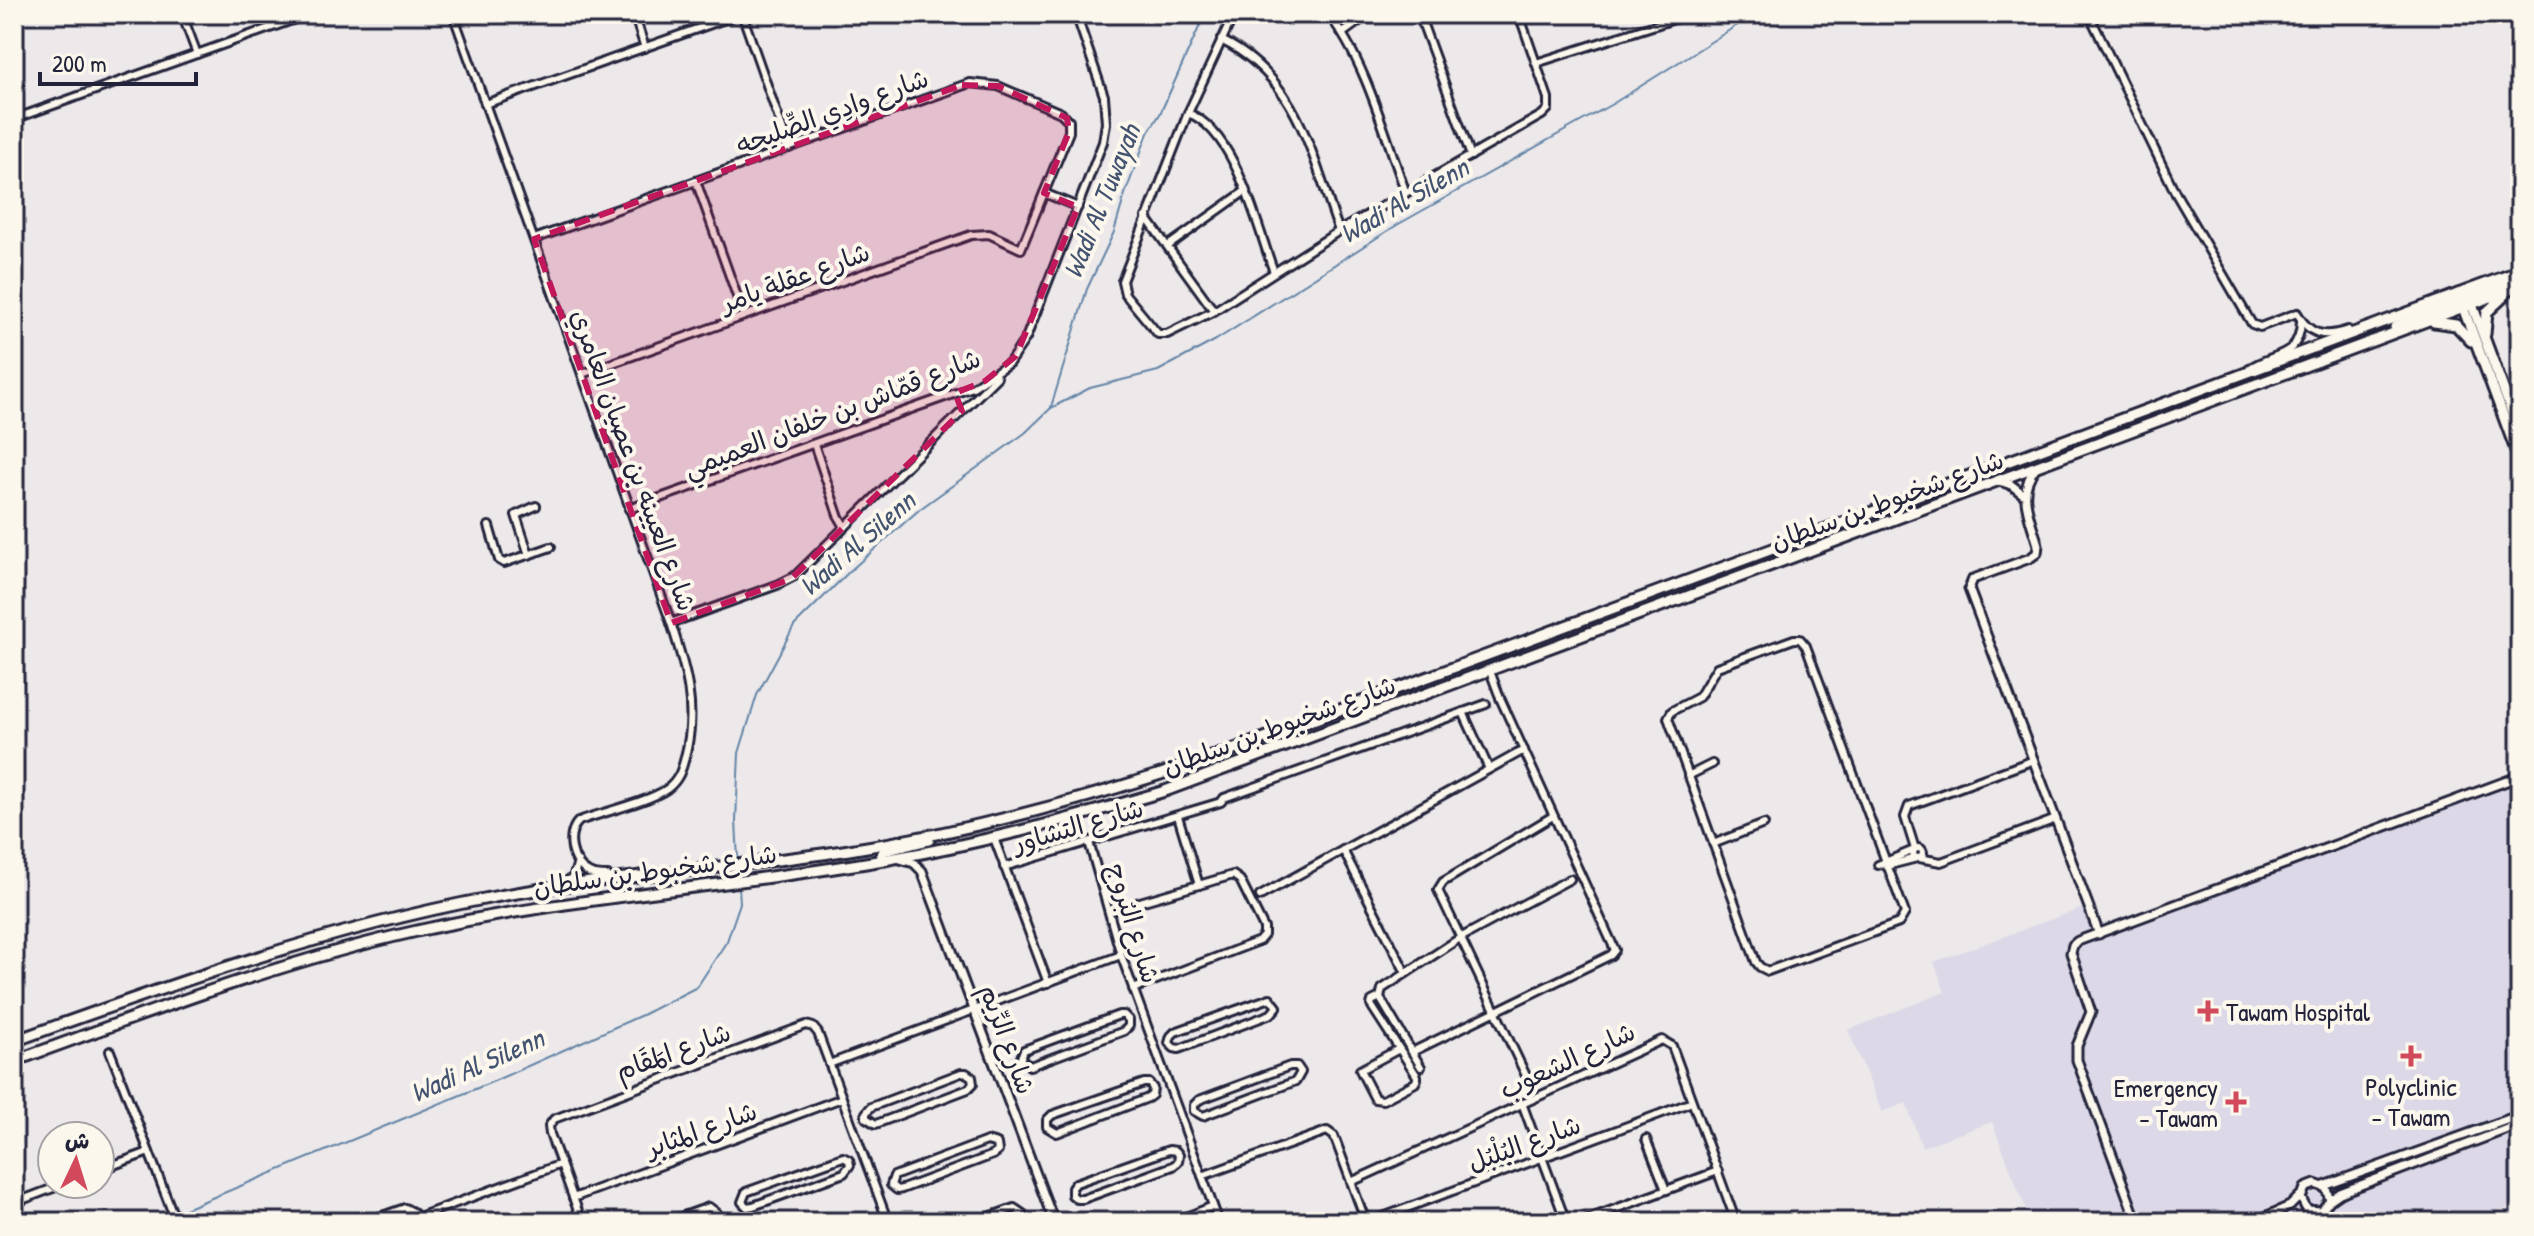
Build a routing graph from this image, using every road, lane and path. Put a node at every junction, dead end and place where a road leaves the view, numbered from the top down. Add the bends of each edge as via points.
1 (182, 14) edge
2 (309, 14) edge
3 (453, 14) edge
4 (634, 14) edge
5 (741, 14) edge
6 (1076, 14) edge
7 (1234, 14) edge
8 (1328, 14) edge
9 (1369, 14) edge
10 (1420, 14) edge
11 (1519, 14) edge
12 (1688, 14) edge
13 (2089, 14) edge
14 (1343, 33) junction
15 (1221, 40) junction
16 (645, 48) junction
17 (197, 54) junction
18 (1536, 63) junction
19 (485, 104) junction
20 (1188, 113) junction
21 (14, 119) edge
22 (789, 148) junction
23 (1471, 156) junction
24 (696, 181) junction
25 (1244, 192) junction
26 (1044, 193) junction
27 (1406, 193) junction
28 (1078, 207) junction
29 (1146, 217) junction
30 (1339, 231) junction
31 (534, 239) junction
32 (1168, 246) junction
33 (1021, 249) joint
34 (2520, 271) edge
35 (1274, 272) junction
36 (2518, 284) edge
37 (2465, 299) junction
38 (1214, 311) junction
39 (744, 316) junction
40 (2301, 321) junction
41 (2425, 323) junction
42 (2374, 325) junction
43 (2377, 339) junction
44 (2483, 352) junction
45 (1004, 368) junction
46 (582, 374) junction
47 (2244, 374) junction
48 (955, 393) junction
49 (2507, 399) junction
50 (962, 411) junction
51 (2520, 414) edge
52 (2520, 434) edge
53 (814, 444) junction
54 (2520, 461) edge
55 (2036, 467) junction
56 (1999, 481) junction
57 (2023, 494) junction
58 (536, 506) dead end
59 (629, 509) junction
60 (838, 515) junction
61 (854, 518) junction
62 (489, 526) dead end
63 (845, 527) junction
64 (551, 547) dead end
65 (529, 555) junction
66 (671, 623) junction
67 (1490, 671) junction
68 (1486, 704) dead end
69 (1463, 712) junction
70 (1524, 750) junction
71 (2034, 760) junction
72 (1712, 764) dead end
73 (1489, 769) junction
74 (1688, 776) junction
75 (2520, 776) edge
76 (1178, 816) junction
77 (1553, 816) junction
78 (2056, 819) junction
79 (1764, 824) dead end
80 (943, 833) junction
81 (994, 838) junction
82 (1089, 842) junction
83 (1713, 844) junction
84 (939, 850) junction
85 (1343, 850) junction
86 (1918, 853) junction
87 (888, 860) junction
88 (578, 862) junction
89 (1888, 864) junction
90 (1878, 866) dead end
91 (1004, 867) junction
92 (922, 871) junction
93 (627, 878) junction
94 (1570, 879) dead end
95 (1199, 885) junction
96 (545, 889) junction
97 (1260, 896) dead end
98 (1109, 911) junction
99 (2099, 934) junction
100 (1460, 938) junction
101 (1121, 955) junction
102 (1406, 973) junction
103 (1048, 983) junction
104 (1133, 989) junction
105 (1380, 997) junction
106 (976, 1009) junction
107 (1495, 1011) junction
108 (1143, 1014) junction
109 (1210, 1019) junction
110 (1129, 1020) junction
111 (1081, 1029) junction
112 (1216, 1035) junction
113 (14, 1041) edge
114 (1169, 1043) junction
115 (1086, 1045) junction
116 (1155, 1049) junction
117 (1399, 1049) junction
118 (110, 1051) dead end
119 (1412, 1052) junction
120 (14, 1061) edge
121 (829, 1064) junction
122 (1421, 1067) dead end
123 (1167, 1082) junction
124 (1529, 1082) dead end
125 (1237, 1086) junction
126 (1153, 1088) junction
127 (908, 1094) junction
128 (1106, 1096) junction
129 (842, 1098) junction
130 (1243, 1101) junction
131 (1692, 1102) junction
132 (1522, 1103) junction
133 (914, 1109) junction
134 (1194, 1111) junction
135 (1112, 1112) junction
136 (2520, 1115) edge
137 (1180, 1116) junction
138 (866, 1118) junction
139 (851, 1124) junction
140 (2520, 1124) edge
141 (1646, 1139) dead end
142 (2450, 1141) junction
143 (1192, 1149) junction
144 (149, 1152) junction
145 (1179, 1155) junction
146 (864, 1157) junction
147 (1542, 1157) junction
148 (2434, 1157) junction
149 (933, 1161) junction
150 (850, 1162) junction
151 (116, 1164) edge
152 (561, 1164) junction
153 (1130, 1164) junction
154 (803, 1171) junction
155 (1718, 1171) junction
156 (938, 1176) junction
157 (1202, 1176) junction
158 (1136, 1179) junction
159 (1351, 1182) junction
160 (891, 1185) junction
161 (808, 1186) junction
162 (2324, 1186) junction
163 (1666, 1190) junction
164 (876, 1191) junction
165 (36, 1195) edge
166 (2301, 1195) junction
167 (573, 1198) junction
168 (14, 1203) edge
169 (2328, 1203) junction
170 (1213, 1206) junction
171 (2311, 1211) junction
172 (1735, 1218) edge
173 (2323, 1219) edge
174 (417, 1220) edge
175 (176, 1222) edge
176 (365, 1222) edge
177 (582, 1222) edge
178 (667, 1222) edge
179 (714, 1222) edge
180 (888, 1222) edge
181 (975, 1222) edge
182 (1020, 1222) edge
183 (1054, 1222) edge
184 (1174, 1222) edge
185 (1219, 1222) edge
186 (1368, 1222) edge
187 (1566, 1222) edge
188 (1580, 1222) edge
189 (1714, 1222) edge
190 (2137, 1222) edge
191 (2254, 1222) edge
192 (2261, 1222) edge

1 - 17 street
2 - 17 street
3 - 19 street, شارع العيينه بن عصيان العامري
4 - 16 street
5 - 16 street
5 - 22 street
6 - 28 street, شارع قمّاش بن خلفان العميمي via 1107,114 1103,142
7 - 15 street
8 - 14 street
9 - 14 street
10 - 23 street
11 - 18 street
12 - 18 street
13 - 40 street via 2176,194 2252,324 2260,327 2297,313
14 - 27 street
15 - 20 street
15 - 30 street via 1262,66 1284,91
16 - 19 street
17 - 21 street
18 - 23 street via 1548,109
19 - 31 street, شارع العيينه بن عصيان العامري
20 - 25 street via 1219,138
20 - 29 street
22 - 24 street, شارع وادِي الصِّليحه
22 - 26 street, شارع وادِي الصِّليحه via 962,85 984,83 1061,113 1069,121
23 - 27 street
24 - 31 street, شارع وادِي الصِّليحه
24 - 39 street
25 - 32 street
25 - 35 street
26 - 28 street
26 - 33 street, شارع وادِي الصِّليحه
27 - 30 street
28 - 45 street, شارع قمّاش بن خلفان العميمي via 1026,338
29 - 32 street
29 - 38 street via 1123,276 1125,294 1158,334
30 - 35 street
31 - 46 street, شارع العيينه بن عصيان العامري
32 - 38 street
33 - 39 street, شارع عقلة يامر via 989,234 971,235
34 - 37 main road, شارع شخبوط بن سلطان
35 - 38 street
36 - 37 main road, شارع شخبوط بن سلطان
36 - 44 main road via 2487,312
37 - 41 main road, شارع شخبوط بن سلطان
37 - 42 main road, شارع شخبوط بن سلطان
37 - 43 main road
37 - 44 main road
37 - 44 main road via 2470,327 2477,325
39 - 46 street, شارع عقلة يامر
40 - 42 street via 2325,336
40 - 47 street via 2290,351
41 - 43 main road, شارع شخبوط بن سلطان
41 - 44 main road via 2456,325
42 - 47 main road, شارع شخبوط بن سلطان
43 - 55 main road, شارع شخبوط بن سلطان
44 - 49 main road
44 - 54 main road
45 - 48 street, شارع قمّاش بن خلفان العميمي
45 - 50 street
46 - 59 street, شارع العيينه بن عصيان العامري
47 - 80 main road, شارع شخبوط بن سلطان via 1181,768 1072,802
48 - 50 street
48 - 53 street, شارع قمّاش بن خلفان العميمي
49 - 51 street
49 - 52 main road
50 - 61 street
53 - 59 street, شارع قمّاش بن خلفان العميمي
53 - 60 street
55 - 56 main road, شارع شخبوط بن سلطان
55 - 57 street
56 - 57 street
56 - 67 main road, شارع شخبوط بن سلطان
57 - 71 street via 2037,553 1973,579 1969,589
58 - 65 street via 516,517
59 - 66 street, شارع العيينه بن عصيان العامري
60 - 61 street
60 - 63 street
61 - 63 street
62 - 65 street via 502,562
63 - 66 street via 785,582
64 - 65 street
66 - 88 street, شارع العيينه بن عصيان العامري via 692,701 680,773 663,792 576,824 570,837
67 - 70 street
67 - 81 main road, شارع شخبوط بن سلطان via 1165,791
68 - 69 street, شارع التشاور
69 - 73 street
69 - 76 street, شارع التشاور
70 - 73 street
70 - 77 street
71 - 78 street
71 - 86 street via 1912,804 1905,817
72 - 74 street
73 - 85 street
74 - 83 street
74 - 89 street via 1668,721 1670,713 1695,701 1721,665 1800,639
75 - 99 street
76 - 82 street, شارع التشاور
76 - 95 street
77 - 100 street via 1441,883 1439,892
77 - 107 street via 1615,950
78 - 86 street via 1945,861
78 - 99 street
79 - 83 street
80 - 87 main road via 882,852
80 - 93 main road, شارع شخبوط بن سلطان
81 - 84 main road, شارع شخبوط بن سلطان
81 - 91 street
82 - 91 street, شارع التشاور
82 - 98 street, شارع البُروج
83 - 89 street via 1756,962 1768,971 1902,921 1905,910
84 - 87 main road, شارع شخبوط بن سلطان
84 - 92 street via 926,858
85 - 97 street
85 - 102 street
86 - 89 street
87 - 92 street via 911,861
87 - 120 main road, شارع شخبوط بن سلطان via 524,910 344,949 218,987
88 - 93 street via 591,874
88 - 96 street via 573,878
89 - 90 street
91 - 103 street
92 - 106 street, شارع الرِّيم
93 - 96 main road, شارع شخبوط بن سلطان
94 - 100 street
95 - 98 street
95 - 104 street via 1230,875 1238,878 1264,928 1263,938
96 - 113 main road, شارع شخبوط بن سلطان via 342,931
98 - 101 street, شارع البُروج
99 - 190 street via 2075,943 2071,950 2091,1012 2076,1056
100 - 102 street
100 - 107 street
101 - 103 street
101 - 104 street, شارع البُروج
102 - 105 street via 1382,989
103 - 106 street
104 - 108 street, شارع البُروج
105 - 117 street via 1371,1005
105 - 119 street
106 - 121 street
106 - 183 street, شارع الرِّيم
107 - 119 street
107 - 124 street
108 - 110 street, شارع البُروج
108 - 116 street, شارع البُروج
109 - 112 street
109 - 112 street via 1270,998 1277,1007
109 - 114 street via 1172,1034
110 - 111 street, شارع البُروج via 1119,1015
110 - 115 street, شارع البُروج via 1126,1030
111 - 115 street
111 - 115 street, شارع البُروج via 1024,1050 1020,1060 1030,1066
112 - 114 street via 1179,1049
114 - 116 street
116 - 123 street, شارع البُروج
117 - 117 street via 1417,1081 1386,1099 1375,1099 1360,1070
118 - 144 street
119 - 122 street
121 - 129 street, شارع المَقَام
121 - 152 street, شارع المَقَام via 817,1031 803,1025 568,1112 554,1119 549,1129
123 - 126 street
123 - 137 street, شارع البُروج
125 - 130 street
125 - 130 street via 1292,1066 1300,1069 1298,1080
125 - 134 street via 1197,1101
126 - 128 street via 1144,1083
126 - 135 street via 1151,1097
127 - 133 street
127 - 133 street via 961,1073 972,1077 970,1088
127 - 138 street via 869,1109
128 - 135 street
128 - 135 street via 1052,1115 1047,1127 1057,1133
129 - 139 street, شارع المَقَام
129 - 167 street, شارع المثابر
130 - 134 street via 1203,1116
131 - 132 street, شارع الشعوب via 1672,1046 1662,1040
131 - 147 street, شارع البُلْبُل
131 - 155 street, شارع الشعوب
132 - 147 street
132 - 159 street, شارع الشعوب
133 - 138 street via 876,1124
134 - 137 street
136 - 142 street
137 - 143 street, شارع البُروج
138 - 139 street
139 - 146 street, شارع المَقَام
140 - 148 street
141 - 163 street
142 - 148 street via 2450,1148
142 - 162 street
143 - 145 street
143 - 157 street, شارع البُروج
144 - 151 street
144 - 175 street
145 - 153 street via 1171,1149
145 - 158 street via 1175,1164
146 - 150 street
146 - 164 street, شارع المَقَام
147 - 186 street, شارع البُلْبُل
147 - 187 street
148 - 169 street via 2340,1193
149 - 156 street
149 - 156 street via 989,1140 998,1146 993,1155
149 - 160 street via 894,1176
150 - 154 street via 840,1158
150 - 161 street via 847,1171
152 - 167 street, شارع المَقَام
152 - 174 street
153 - 158 street
153 - 158 street via 1076,1183 1072,1195 1081,1200
154 - 161 street
154 - 161 street via 746,1192 742,1202 751,1207
155 - 163 street
155 - 172 street, شارع الشعوب
156 - 160 street via 899,1190
157 - 159 street via 1327,1131 1334,1136
157 - 170 street, شارع البُروج
159 - 186 street
160 - 164 street
162 - 166 street via 2311,1185
162 - 169 street
163 - 188 street
164 - 180 street, شارع المَقَام
165 - 168 street
166 - 171 street
166 - 191 street via 2290,1206
167 - 177 street, شارع المَقَام
169 - 171 street
169 - 173 street
170 - 184 street
170 - 185 street, شارع البُروج
171 - 173 street
171 - 192 street via 2288,1209
172 - 189 street
174 - 176 street via 411,1210 402,1209
178 - 179 street via 709,1207 717,1213
181 - 182 street via 1014,1208 1023,1214

